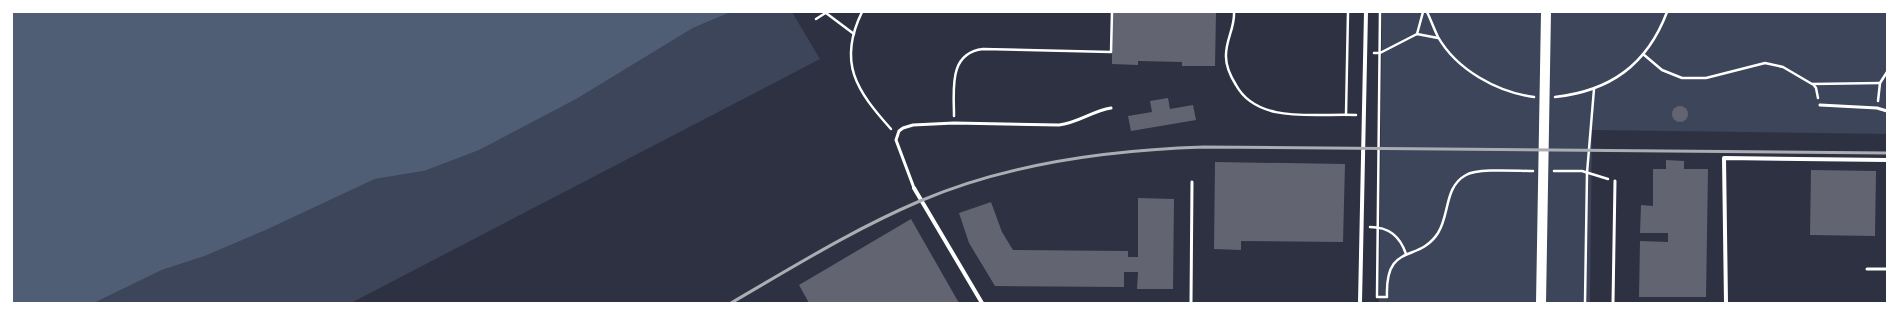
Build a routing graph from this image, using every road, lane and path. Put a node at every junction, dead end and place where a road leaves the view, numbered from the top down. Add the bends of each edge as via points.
1 (827, 12) edge
2 (862, 12) edge
3 (1112, 12) edge
4 (1234, 12) edge
5 (1348, 12) edge
6 (1366, 12) edge
7 (1380, 12) edge
8 (1423, 12) edge
9 (1427, 12) edge
10 (1546, 12) edge
11 (1667, 12) edge
12 (816, 19) dead end
13 (854, 34) junction
14 (1417, 34) junction
15 (1438, 38) junction
16 (1380, 52) junction
17 (1365, 53) junction
18 (1643, 54) junction
19 (1887, 72) edge
20 (1880, 83) junction
21 (1812, 84) junction
22 (1594, 89) junction
23 (1539, 97) dead end
24 (1552, 98) dead end
25 (1820, 105) joint
26 (1111, 108) dead end
27 (1877, 108) junction
28 (1887, 111) edge
29 (1346, 115) junction
30 (1363, 116) junction
31 (954, 123) junction
32 (897, 136) junction
33 (1887, 160) edge
34 (1540, 171) dead end
35 (1548, 171) dead end
36 (1587, 173) junction
37 (1615, 181) joint
38 (1192, 182) dead end
39 (914, 188) joint
40 (1378, 227) junction
41 (1361, 228) junction
42 (1406, 254) junction
43 (1867, 269) dead end
44 (1887, 269) edge
45 (982, 303) edge
46 (1191, 303) edge
47 (1360, 303) edge
48 (1541, 303) edge
49 (1585, 303) edge
50 (1613, 303) edge
51 (1726, 303) edge

1 - 12 path
1 - 13 path
2 - 13 path
3 - 31 path via 1111,52 983,49 969,53 961,59 955,72
4 - 29 path via 1226,58 1233,81 1242,95 1262,109 1272,112
5 - 29 path
6 - 17 street
7 - 16 path
8 - 14 path
9 - 15 path
10 - 48 main road
11 - 18 path
13 - 32 path via 851,60 856,83 865,98
14 - 15 path
14 - 16 path
15 - 23 path via 1456,59 1491,84 1522,95
16 - 17 path
16 - 40 path
17 - 30 street
18 - 21 path via 1662,70 1682,78 1706,78 1765,63 1784,67
18 - 22 path via 1617,77
19 - 20 path
20 - 21 path
20 - 27 path
21 - 25 path via 1816,88
22 - 24 path
22 - 36 path
25 - 27 lane
26 - 31 lane via 1098,110 1071,124
27 - 28 lane
29 - 30 path
30 - 41 street
31 - 32 lane via 913,125 903,128
32 - 39 lane via 897,146
33 - 51 street via 1724,158
34 - 42 path via 1473,171 1466,174 1452,188 1446,214 1437,235 1425,245
35 - 36 path
36 - 37 path
36 - 49 path
37 - 50 lane
38 - 46 lane
39 - 45 street
40 - 41 path
40 - 42 path via 1389,230 1397,237
40 - 42 path via 1377,298 1387,297 1390,268
41 - 47 street
43 - 44 lane

